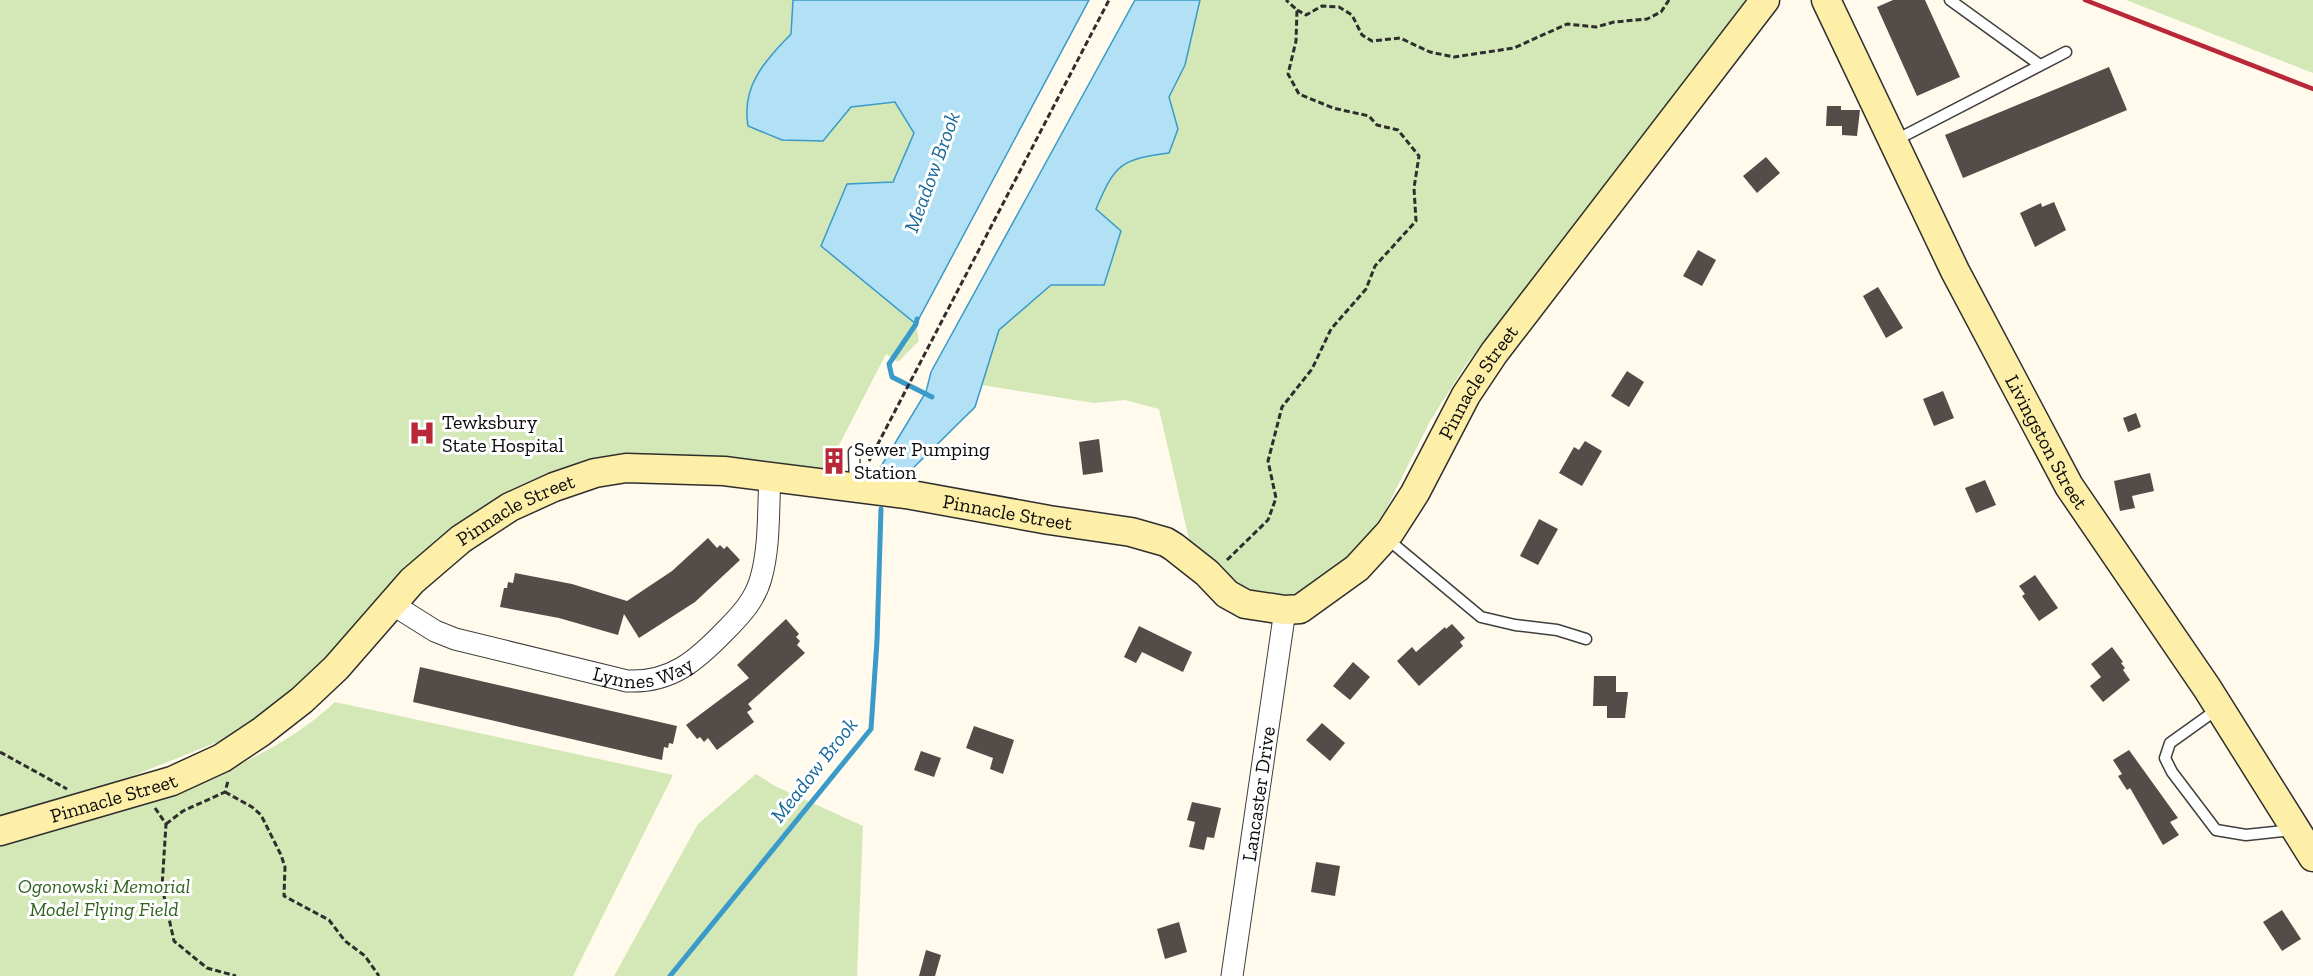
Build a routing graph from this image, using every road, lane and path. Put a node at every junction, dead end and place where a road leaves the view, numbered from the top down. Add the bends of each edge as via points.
1 (1109, 0) edge
2 (1286, 0) edge
3 (1669, 0) edge
4 (1765, 0) edge
5 (1826, 0) edge
6 (1950, 0) edge
7 (1297, 10) junction
8 (2066, 51) dead end
9 (2040, 65) junction
10 (1893, 141) junction
11 (854, 452) dead end
12 (770, 477) junction
13 (855, 487) junction
14 (1385, 537) junction
15 (1212, 577) junction
16 (392, 604) junction
17 (1285, 610) junction
18 (1586, 639) dead end
19 (2219, 708) junction
20 (0, 752) edge
21 (222, 758) junction
22 (225, 792) junction
23 (92, 803) junction
24 (2296, 830) junction
25 (0, 831) edge
26 (2313, 856) edge
27 (236, 976) edge
28 (379, 976) edge
29 (1232, 976) edge

1 - 13 path
2 - 7 path
3 - 7 path via 1661,12 1647,19 1596,27 1567,24 1514,48 1454,57 1430,52 1400,38 1372,41 1362,35 1350,12 1336,6 1322,6 1306,15
4 - 14 street, Pinnacle Street via 1494,353 1460,405 1416,493
5 - 10 street, Livingston Street
6 - 9 lane
7 - 15 path via 1296,41 1288,74 1299,94 1333,108 1369,116 1377,125 1398,130 1419,156 1414,188 1416,221 1375,266 1366,289 1331,329 1312,369 1282,407 1268,461 1276,498 1268,520
8 - 9 lane
9 - 10 lane
10 - 19 street, Livingston Street via 1960,281 2069,486
11 - 13 lane
12 - 13 street, Pinnacle Street
12 - 16 street, Pinnacle Street via 724,471 627,468 595,473 510,507 461,539 412,581
12 - 16 street, Lynnes Way via 765,559 757,590 747,608 705,652 669,676 627,681 454,639
13 - 15 street, Pinnacle Street via 1131,532 1166,542
14 - 17 street, Pinnacle Street via 1357,568 1318,598 1300,609
14 - 18 lane via 1481,617
15 - 17 street, Pinnacle Street via 1227,594 1245,604
16 - 21 street, Pinnacle Street via 302,700
17 - 29 street, Lancaster Drive
19 - 24 street, Livingston Street
19 - 24 lane via 2170,743 2164,758 2172,772 2216,830 2246,835
20 - 23 path
21 - 22 path via 229,775
21 - 23 street, Pinnacle Street via 172,781
22 - 27 path via 183,811 166,824 162,887 174,941 207,968
22 - 28 path via 261,815 285,867 284,896 329,920
23 - 25 street, Pinnacle Street
24 - 26 street, Livingston Street

